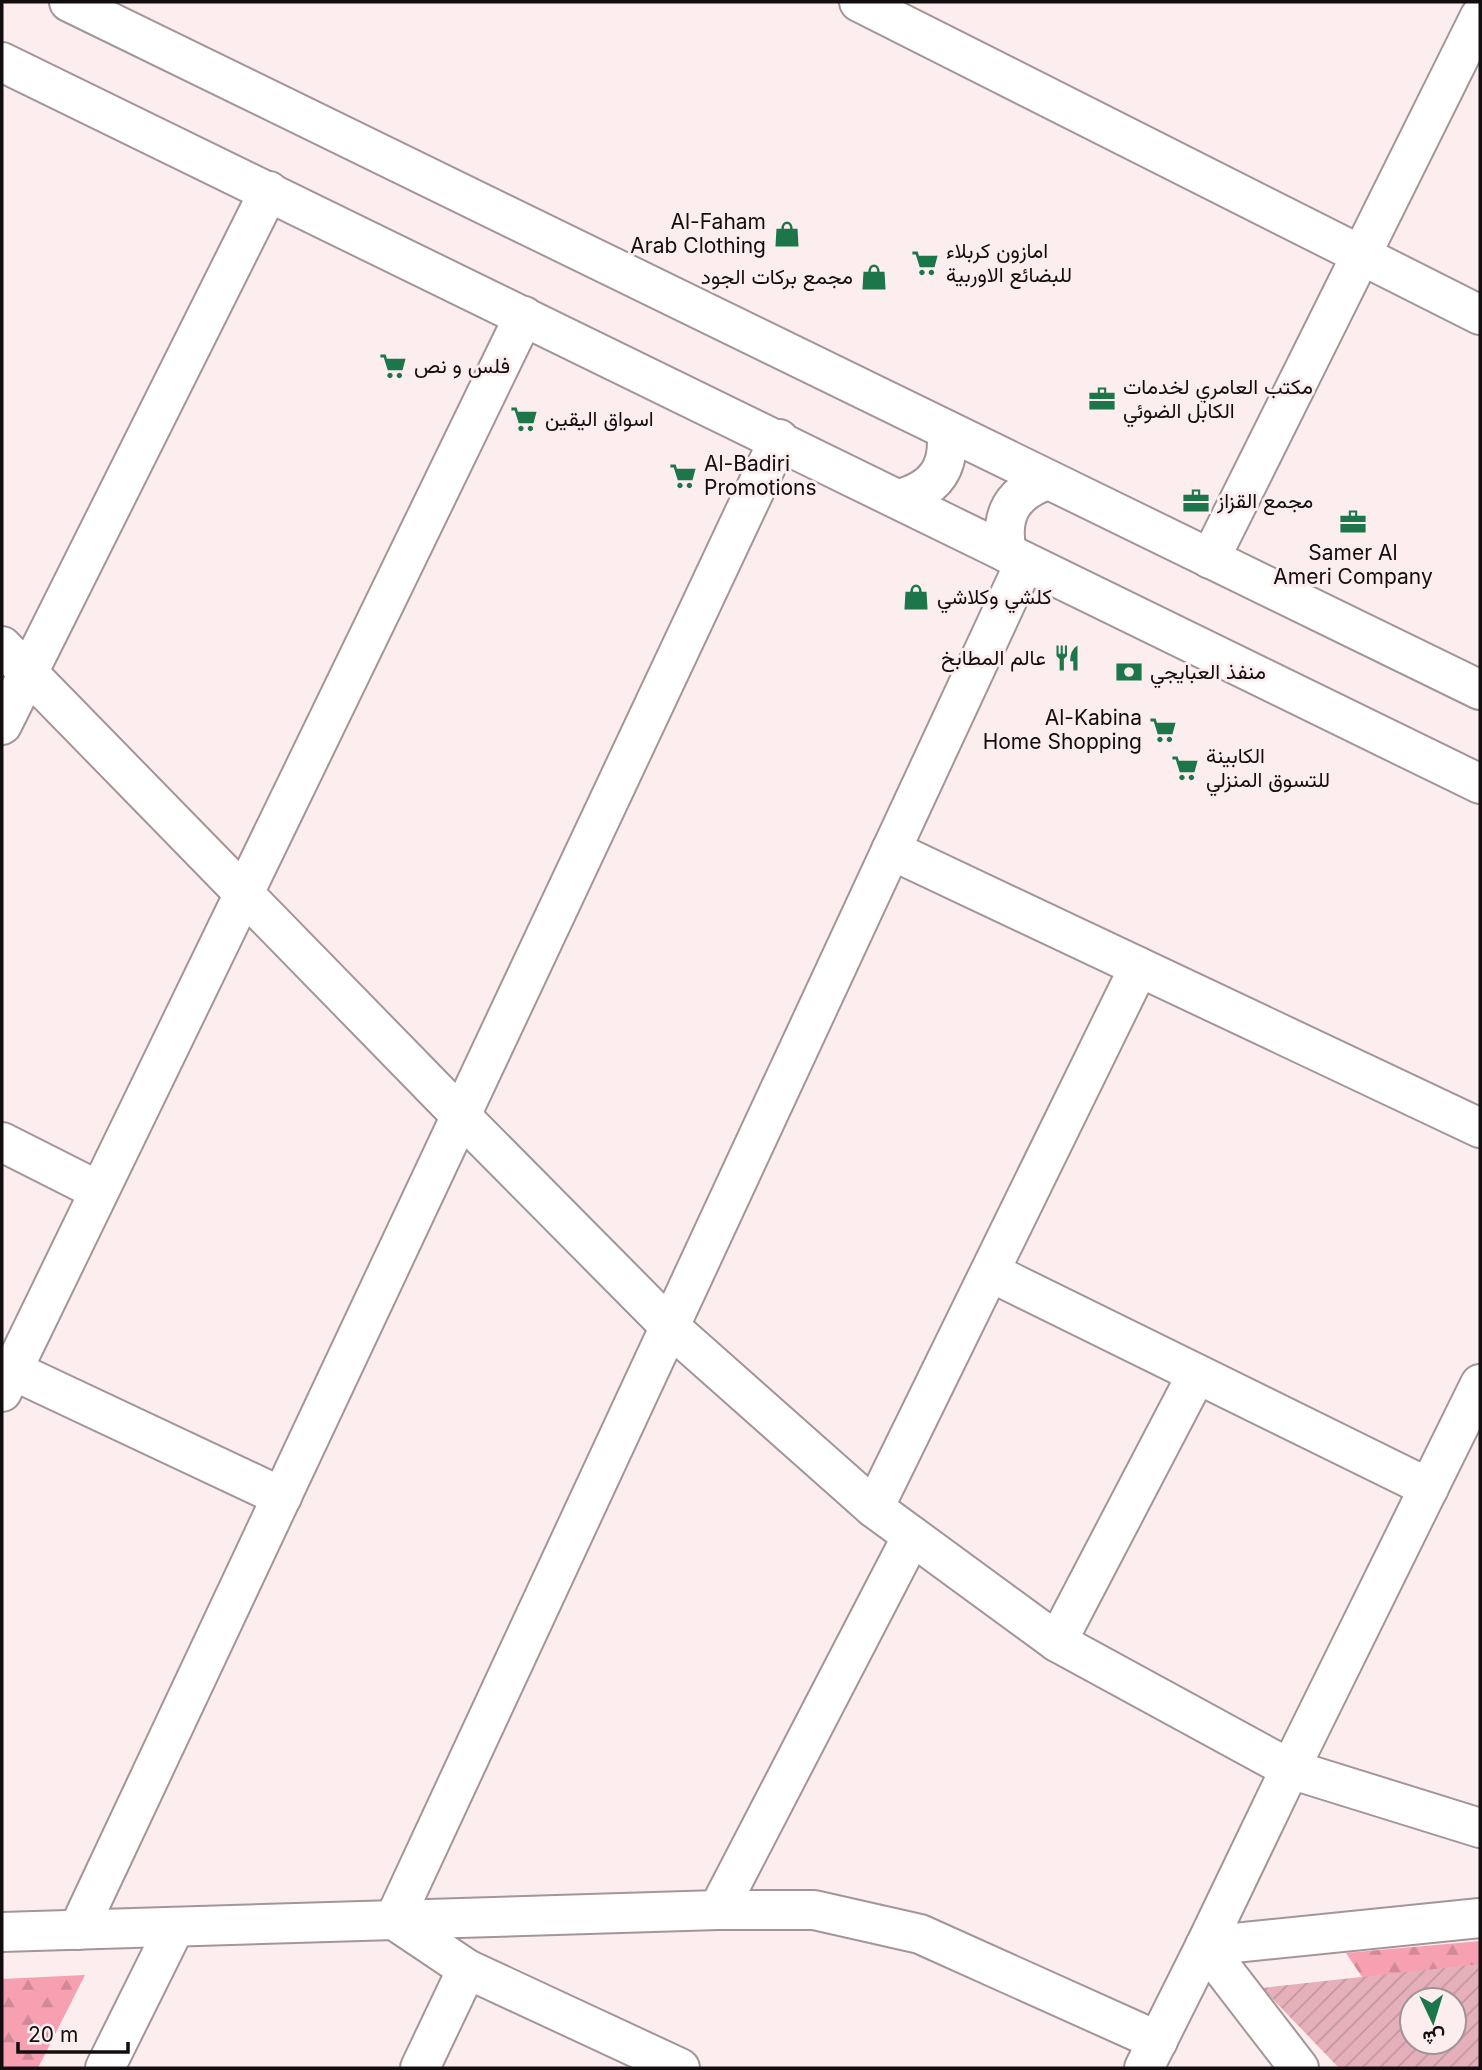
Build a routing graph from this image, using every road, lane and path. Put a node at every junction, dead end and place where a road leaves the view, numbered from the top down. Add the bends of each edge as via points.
1 (69, 2) edge
2 (859, 2) edge
3 (1480, 16) edge
4 (2, 62) edge
5 (269, 191) junction
6 (1361, 255) junction
7 (1480, 315) edge
8 (524, 316) junction
9 (946, 430) junction
10 (779, 439) junction
11 (1048, 480) junction
12 (900, 499) junction
13 (1016, 558) junction
14 (1210, 559) junction
15 (15, 659) edge
16 (1480, 690) edge
17 (2, 725) edge
18 (1480, 784) edge
19 (891, 849) junction
20 (244, 893) junction
21 (1139, 967) junction
22 (461, 1116) junction
23 (1480, 1128) edge
24 (2, 1142) edge
25 (99, 1191) junction
26 (990, 1272) junction
27 (670, 1327) junction
28 (1197, 1374) junction
29 (7, 1381) edge
30 (1480, 1384) edge
31 (1429, 1488) junction
32 (282, 1497) junction
33 (874, 1508) junction
34 (912, 1536) junction
35 (1057, 1643) junction
36 (1290, 1769) junction
37 (1480, 1828) edge
38 (718, 1910) junction
39 (1480, 1918) edge
40 (394, 1920) junction
41 (174, 1927) junction
42 (78, 1930) junction
43 (2, 1932) edge
44 (1205, 1946) junction
45 (467, 1969) junction
46 (1151, 2054) edge
47 (105, 2068) edge
48 (420, 2068) edge
49 (680, 2068) edge
50 (1299, 2068) edge

1 - 9 street
2 - 6 street
3 - 6 street
4 - 5 street
5 - 8 street
5 - 15 street
6 - 7 street
6 - 14 street
8 - 10 street
8 - 20 street
9 - 11 street
9 - 12 street via 948,445 938,475 922,491
10 - 12 street
10 - 22 street
11 - 13 street via 1020,494 1004,521 1004,537
11 - 14 street
12 - 13 street
13 - 18 street
13 - 19 street
14 - 16 street
15 - 17 street
15 - 20 street
19 - 21 street
19 - 27 street
20 - 22 street
20 - 25 street
21 - 23 street
21 - 26 street
22 - 27 street
22 - 32 street
24 - 25 street
25 - 29 street
26 - 28 street
26 - 33 street
27 - 33 street
27 - 40 street
28 - 31 street
28 - 35 street
29 - 32 street
30 - 31 street
31 - 36 street
32 - 42 street
33 - 34 street
34 - 35 street
34 - 38 street
35 - 36 street
36 - 37 street
36 - 44 street
38 - 40 street
38 - 46 street via 814,1910 920,1934
39 - 44 street
40 - 41 street
40 - 45 street
41 - 42 street
41 - 47 street
42 - 43 street
44 - 46 street
44 - 50 street
45 - 48 street
45 - 49 street

